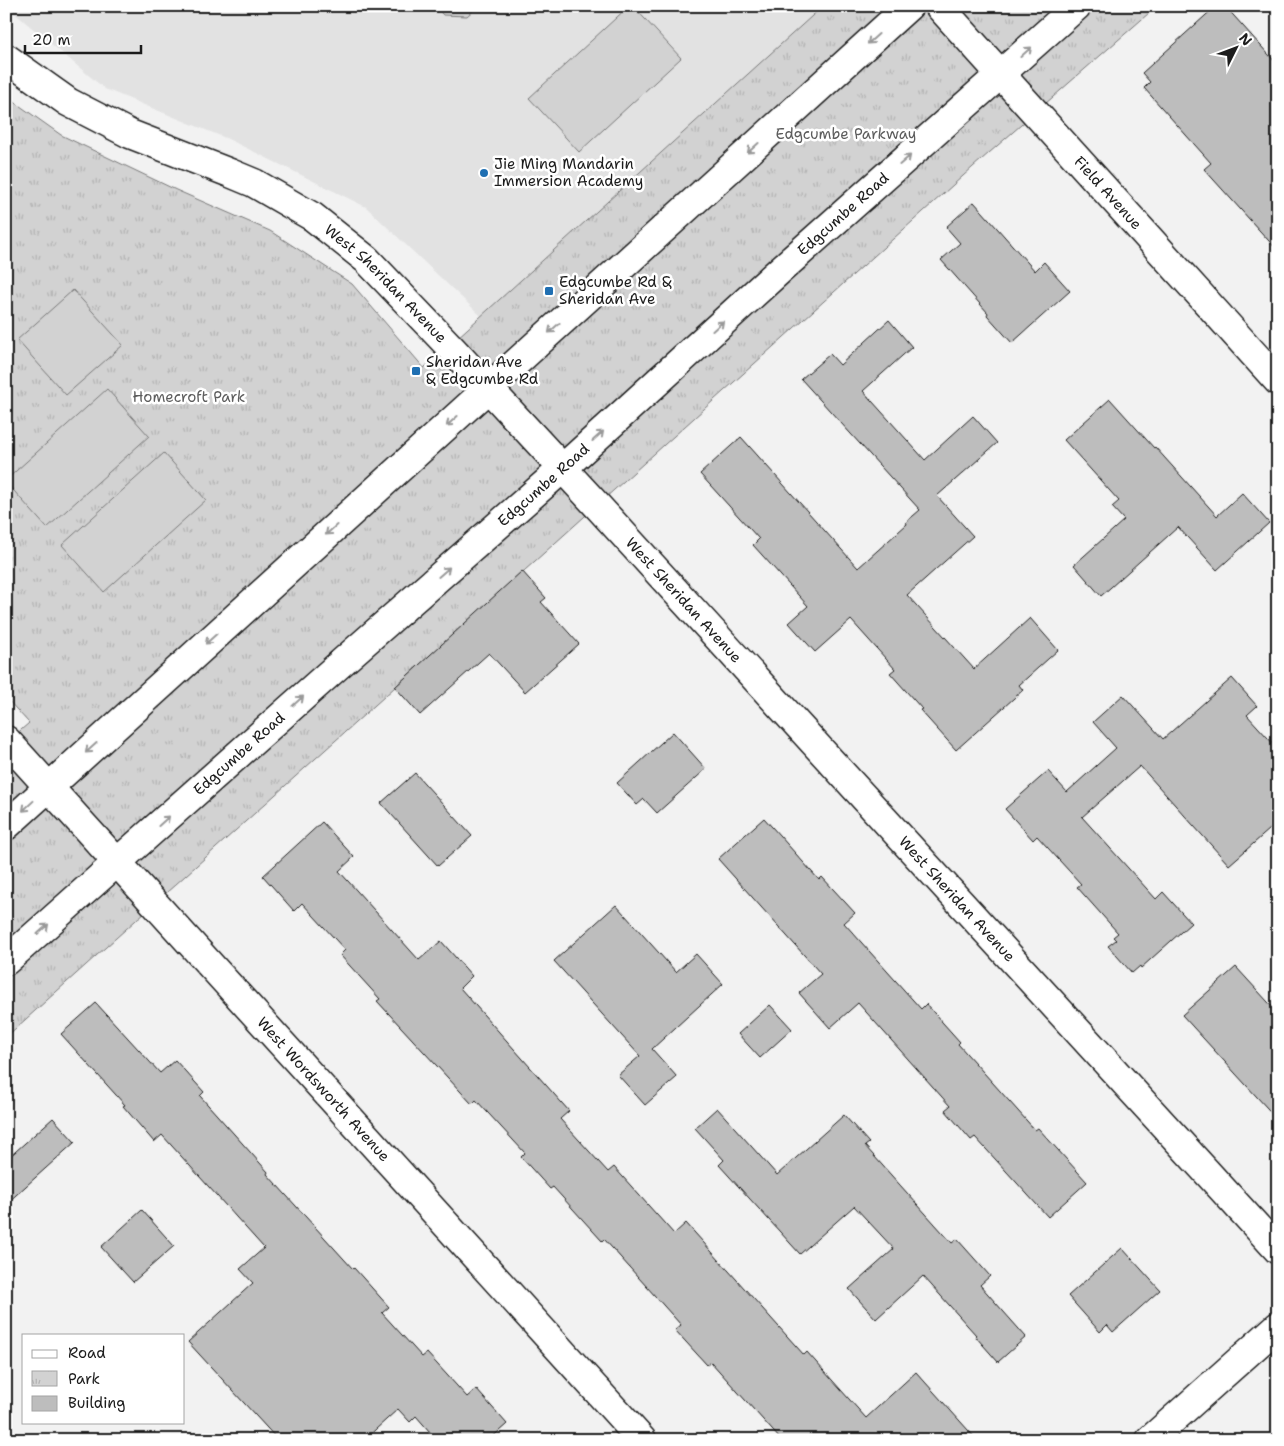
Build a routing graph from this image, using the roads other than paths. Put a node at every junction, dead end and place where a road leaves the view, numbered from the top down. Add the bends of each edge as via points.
1 (909, 6) edge
2 (940, 6) edge
3 (1077, 6) edge
4 (6, 58) edge
5 (1001, 74) junction
6 (1278, 381) edge
7 (488, 388) junction
8 (562, 469) junction
9 (6, 740) edge
10 (49, 786) junction
11 (6, 826) edge
12 (118, 862) junction
13 (6, 961) edge
14 (1278, 1250) edge
15 (1278, 1326) edge
16 (642, 1440) edge
17 (1150, 1440) edge

1 -> 7 street
2 - 5 street, Field Avenue
5 -> 3 street, Edgcumbe Road
4 - 7 street, West Sheridan Avenue via 68,102 94,116 130,134 254,183 313,217 367,260
5 - 6 street, Field Avenue
8 -> 5 street, Edgcumbe Road via 770,278
7 - 8 street, West Sheridan Avenue
7 -> 10 street
12 -> 8 street, Edgcumbe Road
8 - 14 street, West Sheridan Avenue
9 - 10 street, West Wordsworth Avenue
10 -> 11 street
10 - 12 street, West Wordsworth Avenue
13 -> 12 street, Edgcumbe Road
12 - 16 street, West Wordsworth Avenue
15 - 17 street

